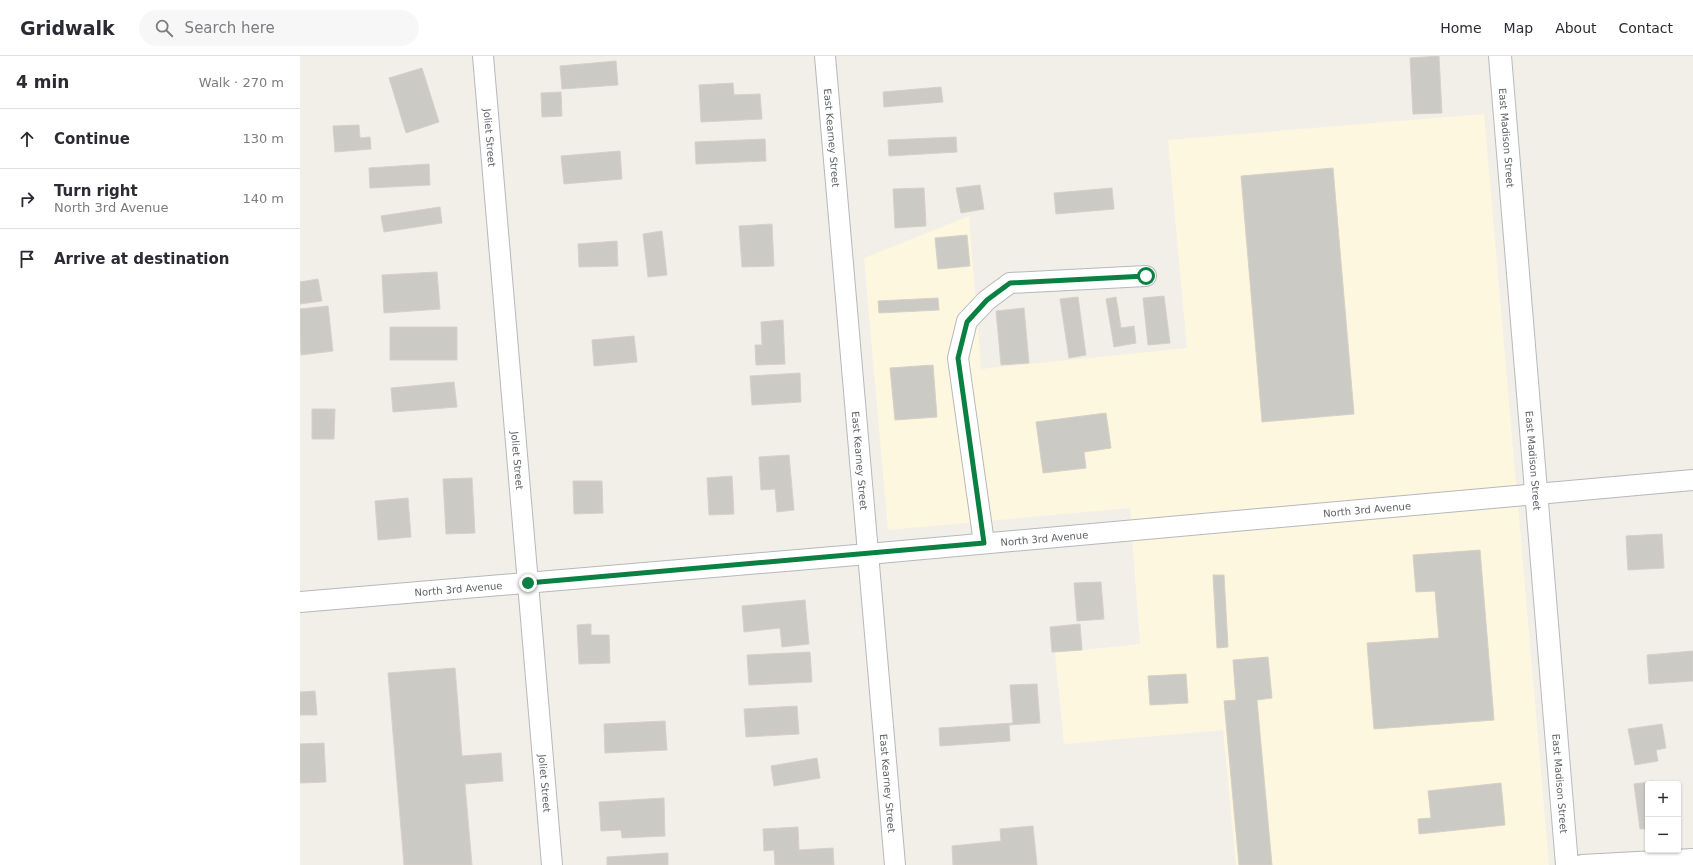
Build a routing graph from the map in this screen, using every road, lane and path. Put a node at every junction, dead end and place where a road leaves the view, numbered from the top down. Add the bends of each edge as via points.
1 (483, 56) edge
2 (825, 56) edge
3 (1500, 56) edge
4 (1146, 276) dead end
5 (1693, 480) edge
6 (1537, 493) junction
7 (984, 543) junction
8 (868, 554) junction
9 (528, 583) junction
10 (300, 602) edge
11 (1693, 859) edge
12 (552, 865) edge
13 (895, 865) edge
14 (1567, 865) edge
15 (1582, 865) edge

1 - 9 street, Joliet Street
2 - 8 street, East Kearney Street
3 - 6 main road, East Madison Street
4 - 7 street via 1010,283 987,300 967,322 958,358
5 - 6 street, North 3rd Avenue
6 - 7 street, North 3rd Avenue
6 - 14 main road, East Madison Street
7 - 8 street, North 3rd Avenue
8 - 9 street, North 3rd Avenue
8 - 13 street, East Kearney Street
9 - 10 street, North 3rd Avenue
9 - 12 street, Joliet Street
11 - 15 street

